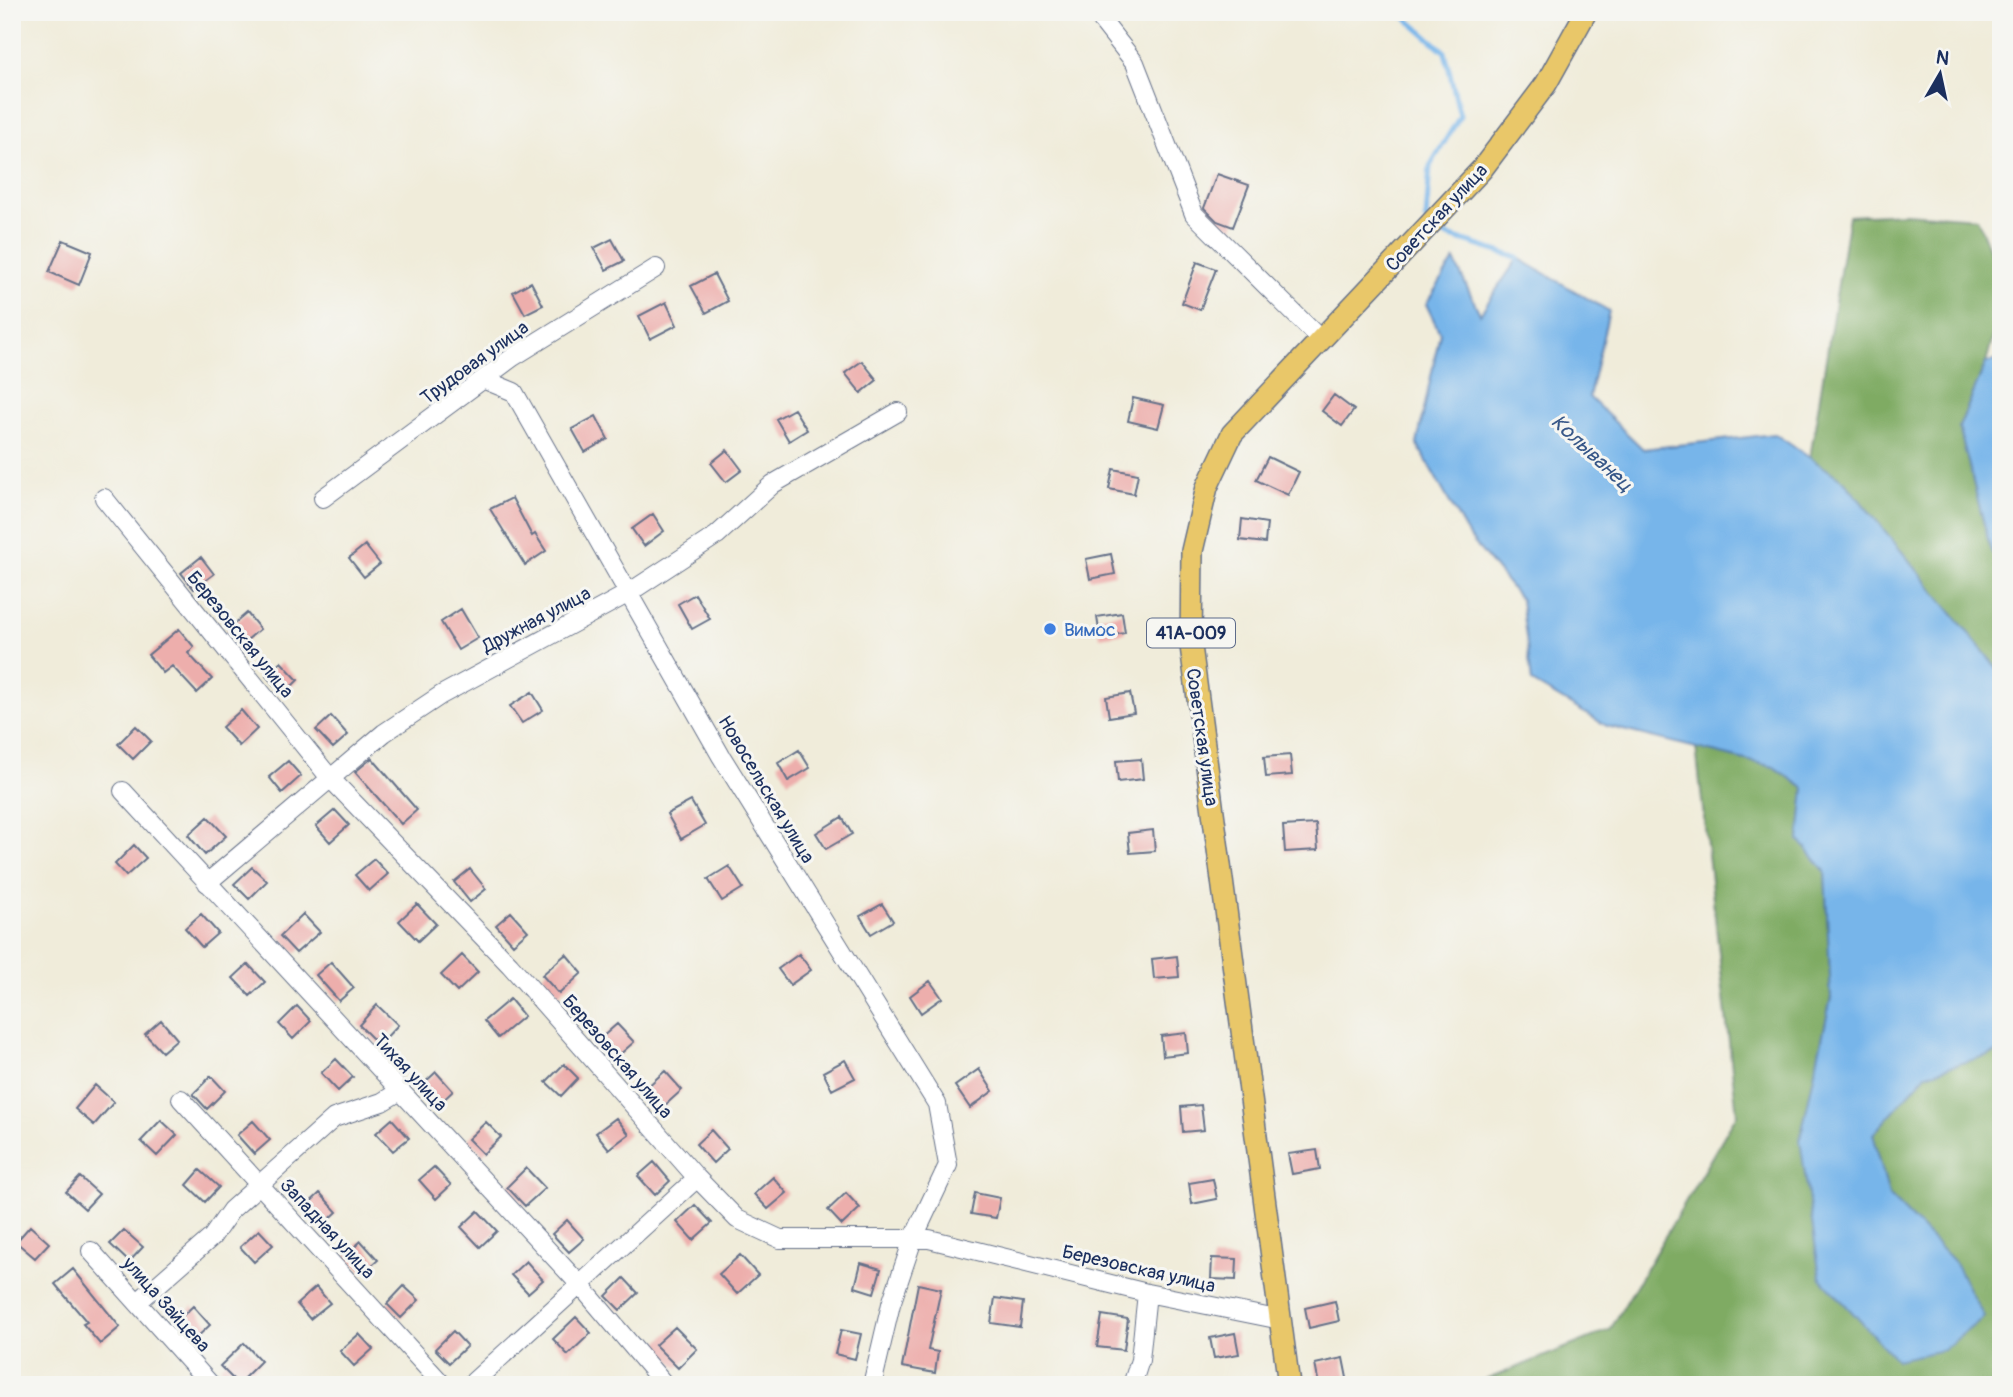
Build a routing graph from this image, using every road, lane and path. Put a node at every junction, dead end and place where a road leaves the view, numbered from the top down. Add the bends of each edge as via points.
1 (1095, 12) edge
2 (1586, 12) edge
3 (656, 268) dead end
4 (1320, 338) junction
5 (485, 380) junction
6 (898, 412) dead end
7 (104, 498) dead end
8 (323, 498) dead end
9 (627, 594) junction
10 (330, 778) junction
11 (123, 792) dead end
12 (207, 883) junction
13 (400, 1091) junction
14 (181, 1099) dead end
15 (696, 1178) junction
16 (260, 1185) junction
17 (913, 1239) junction
18 (91, 1251) dead end
19 (581, 1286) junction
20 (1147, 1293) junction
21 (138, 1303) junction
22 (1281, 1320) junction
23 (211, 1385) edge
24 (443, 1385) edge
25 (470, 1385) edge
26 (664, 1385) edge
27 (872, 1385) edge
28 (1132, 1385) edge
29 (1289, 1385) edge

1 - 4 street via 1135,63 1194,214
2 - 4 main road, Советская улица / 41А-009 via 1546,84 1482,169
3 - 5 street, Трудовая улица via 513,357
4 - 22 main road, Советская улица / 41А-009 via 1232,434 1207,487 1192,551 1191,646
5 - 8 street, Трудовая улица
5 - 9 street, Новосельская улица via 514,391
6 - 9 street, Дружная улица via 774,484 717,535
7 - 10 street, Березовская улица
9 - 10 street, Дружная улица via 441,695 384,733
9 - 17 street, Новосельская улица via 721,757 937,1104 948,1165
10 - 12 street, Дружная улица
10 - 15 street, Березовская улица via 510,965
11 - 12 street, Тихая улица
12 - 13 street, Тихая улица
13 - 16 street via 334,1118
13 - 19 street, Тихая улица
14 - 16 street, Западная улица
15 - 17 street, Березовская улица via 737,1219 780,1239
15 - 19 street
16 - 21 street via 231,1210 212,1237
16 - 24 street, Западная улица
17 - 20 street, Березовская улица via 929,1239
17 - 27 street, Новосельская улица via 891,1304
18 - 21 street, улица Зайцева
19 - 25 street
19 - 26 street, Тихая улица
20 - 22 street, Березовская улица
20 - 28 street via 1140,1360
21 - 23 street, улица Зайцева
22 - 29 main road, Советская улица / 41А-009

